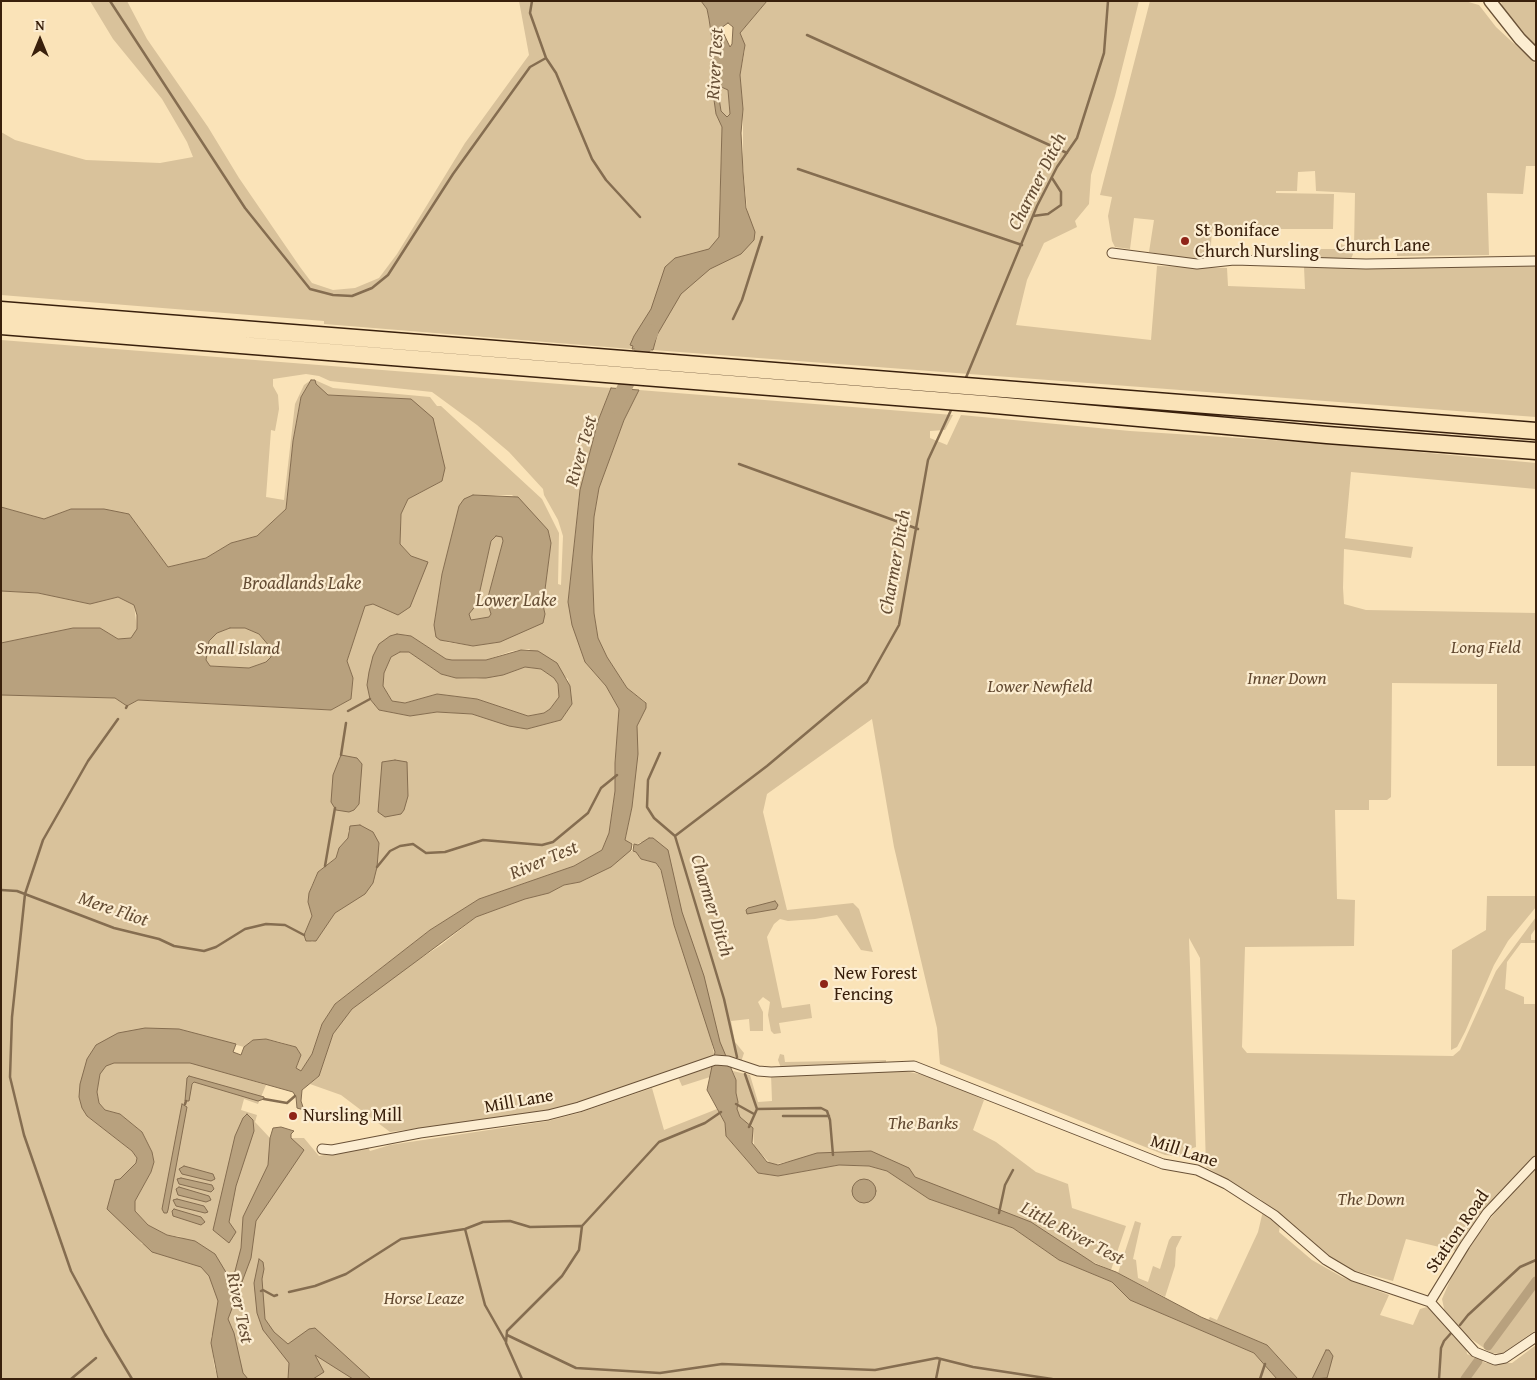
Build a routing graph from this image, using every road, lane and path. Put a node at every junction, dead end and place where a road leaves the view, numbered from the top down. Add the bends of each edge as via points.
1 (1490, 1) edge
2 (1536, 55) edge
3 (1112, 253) dead end
4 (1536, 261) edge
5 (1, 310) edge
6 (1, 326) edge
7 (300, 341) junction
8 (1536, 431) edge
9 (1536, 451) edge
10 (322, 1149) dead end
11 (1536, 1161) edge
12 (1430, 1302) junction
13 (1536, 1337) edge

1 - 2 street
3 - 4 street, Church Lane via 1197,264 1234,260 1366,264
5 - 7 highway
6 - 7 highway
7 - 8 highway via 330,335
7 - 9 highway via 327,352
10 - 12 street, Mill Lane via 548,1116 714,1060 771,1072 914,1066 1163,1164 1197,1170 1219,1180 1249,1197 1326,1260 1353,1276
11 - 12 street, Station Road via 1487,1213
12 - 13 street, Mill Lane via 1475,1352 1495,1360 1505,1358

